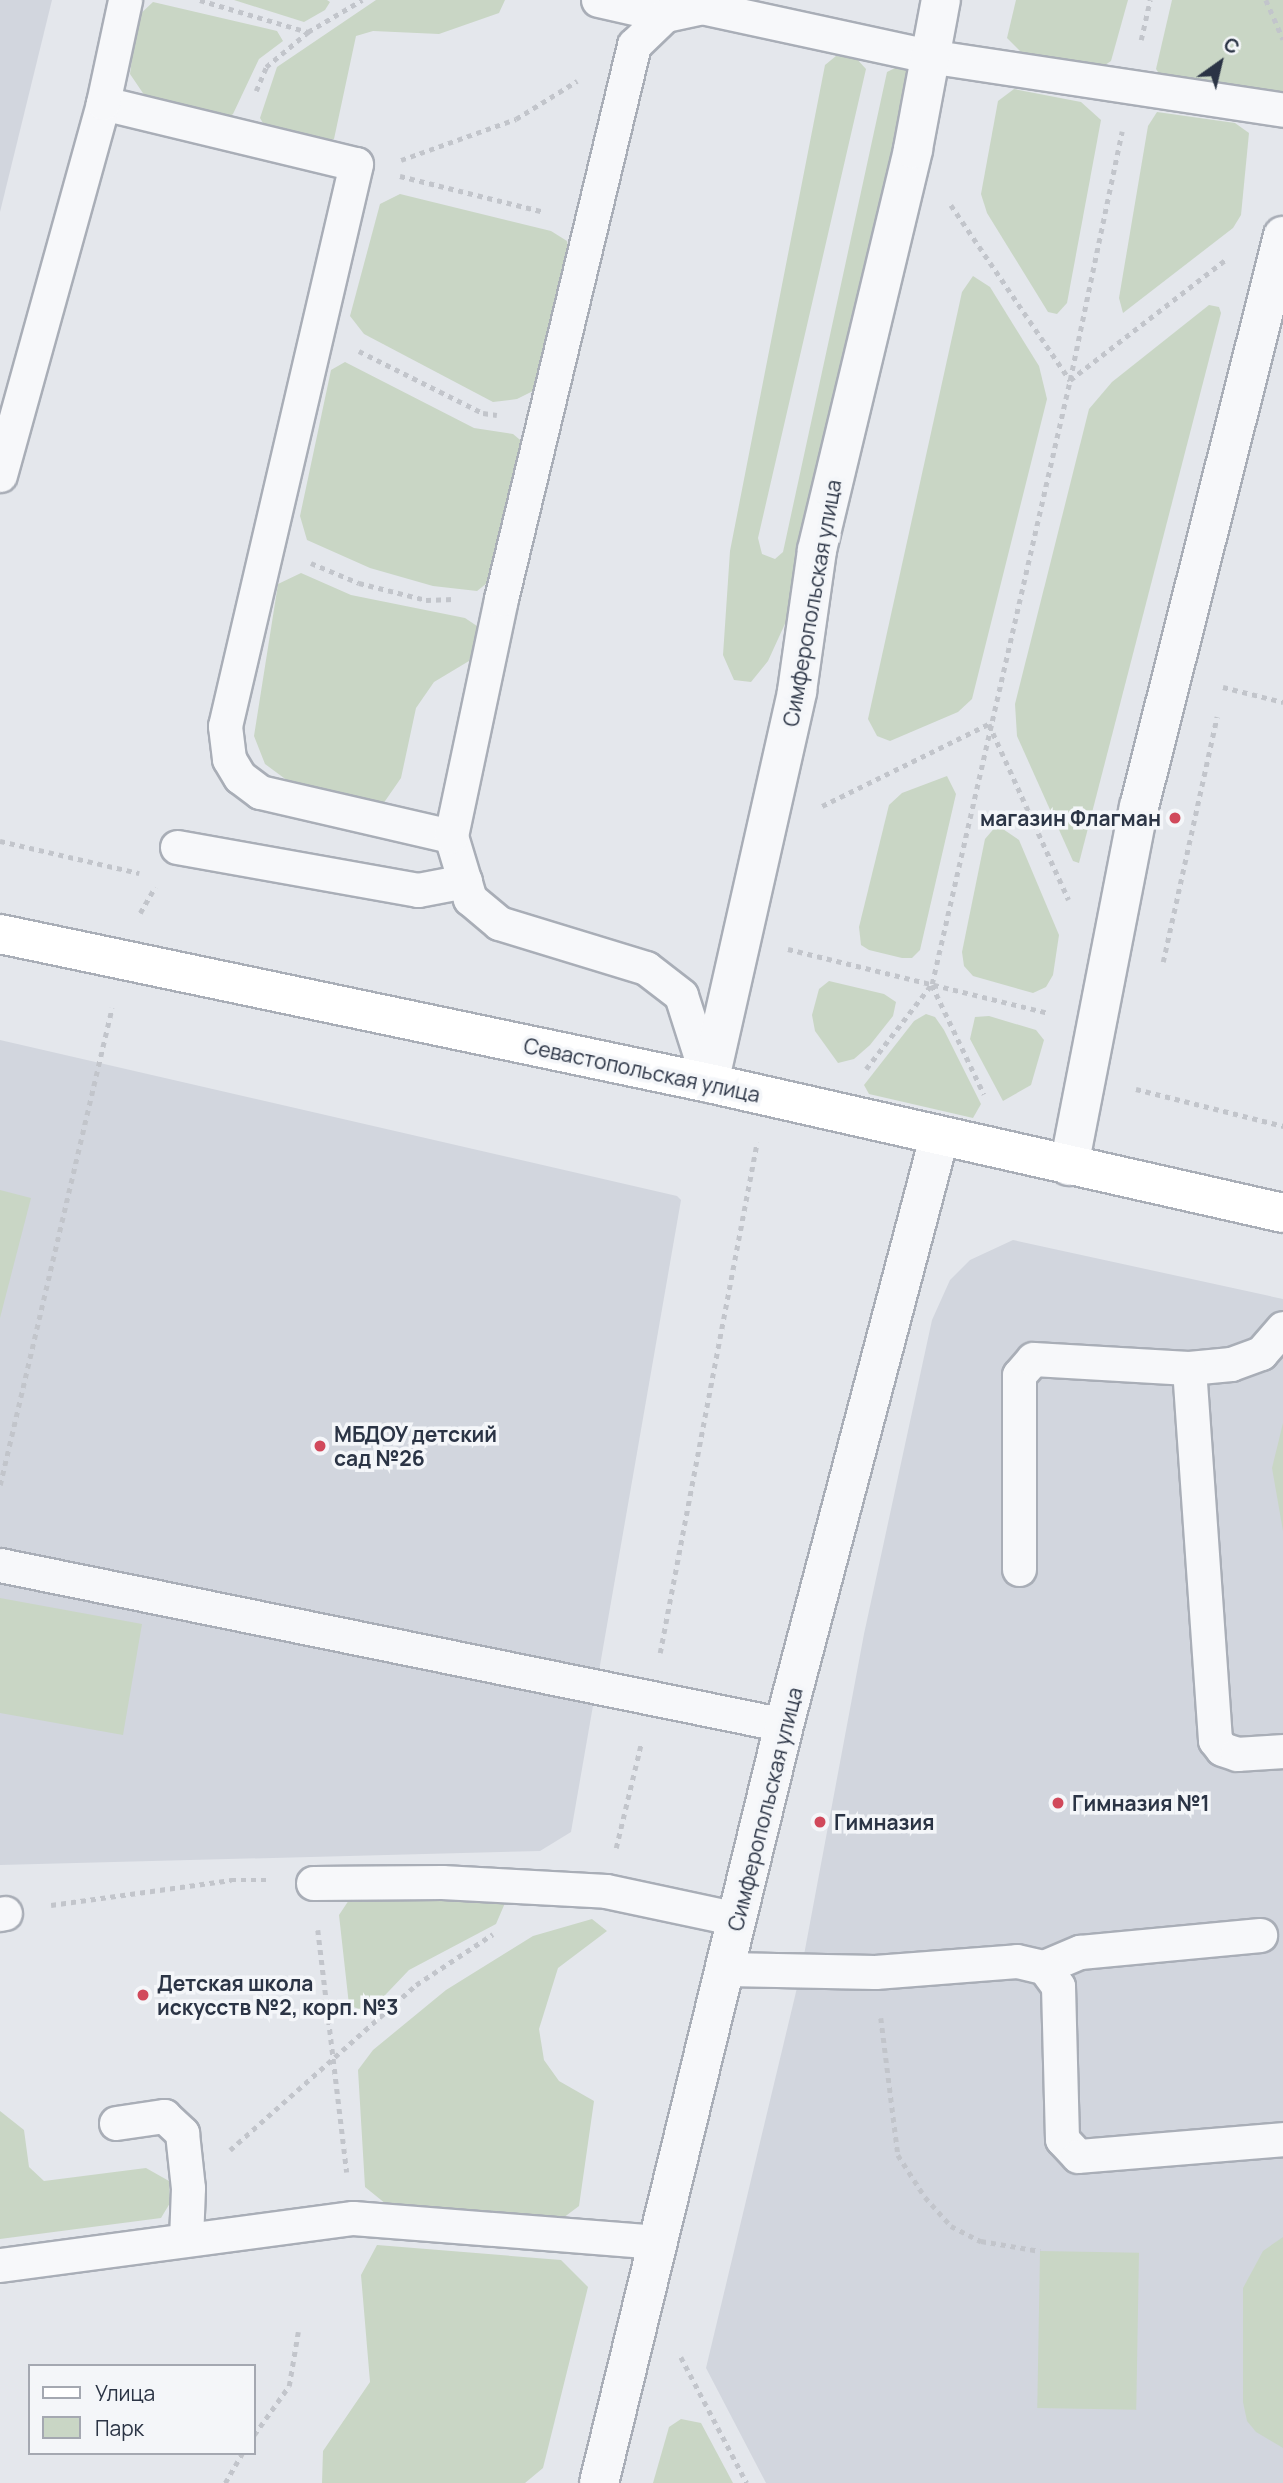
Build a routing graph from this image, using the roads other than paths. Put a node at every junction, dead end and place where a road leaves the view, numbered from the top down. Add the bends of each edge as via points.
1 (125, 0) edge
2 (598, 0) edge
3 (941, 0) edge
4 (666, 8) edge
5 (928, 56) junction
6 (103, 103) junction
7 (1283, 110) edge
8 (1283, 236) edge
9 (0, 475) edge
10 (451, 836) junction
11 (177, 847) dead end
12 (465, 881) junction
13 (0, 934) edge
14 (709, 1083) junction
15 (939, 1138) junction
16 (1069, 1166) junction
17 (1283, 1213) edge
18 (1283, 1328) edge
19 (1189, 1368) junction
20 (0, 1565) edge
21 (1018, 1569) dead end
22 (784, 1725) junction
23 (1283, 1751) edge
24 (313, 1883) road end
25 (738, 1919) junction
26 (1260, 1935) dead end
27 (1044, 1968) junction
28 (727, 1969) junction
29 (116, 2123) dead end
30 (1283, 2139) edge
31 (186, 2239) junction
32 (658, 2242) junction
33 (0, 2265) edge
34 (599, 2483) edge

1 - 6 lane
2 - 4 lane
3 - 5 street, Симферопольская улица
4 - 5 lane via 702,7
4 - 10 lane via 634,45 501,599
5 - 7 lane
5 - 14 street, Симферопольская улица via 913,149 817,550 797,691
6 - 9 lane
6 - 10 lane via 364,167 318,330 225,726 229,759 260,792
8 - 16 street via 1139,807
10 - 12 lane
11 - 12 lane via 418,890
12 - 14 lane via 470,899 499,923 646,968 681,995
13 - 14 main road, Севастопольская улица
14 - 15 main road, Севастопольская улица
15 - 16 main road, Севастопольская улица
15 - 22 street, Симферопольская улица
16 - 17 main road, Севастопольская улица
18 - 19 lane via 1261,1353 1231,1364
19 - 21 lane via 1033,1359 1018,1375
19 - 23 lane via 1215,1740 1222,1749 1237,1754
20 - 22 lane
22 - 25 street, Симферопольская улица
24 - 25 lane via 442,1882 606,1891
25 - 28 street, Симферопольская улица
26 - 27 lane via 1080,1952
27 - 28 lane via 1017,1961 875,1972
27 - 30 lane via 1058,1986 1062,2139 1078,2156
28 - 32 street, Симферопольская улица
29 - 31 lane via 164,2116 182,2133 188,2188
31 - 32 lane via 353,2218
31 - 33 lane
32 - 34 street, Симферопольская улица

